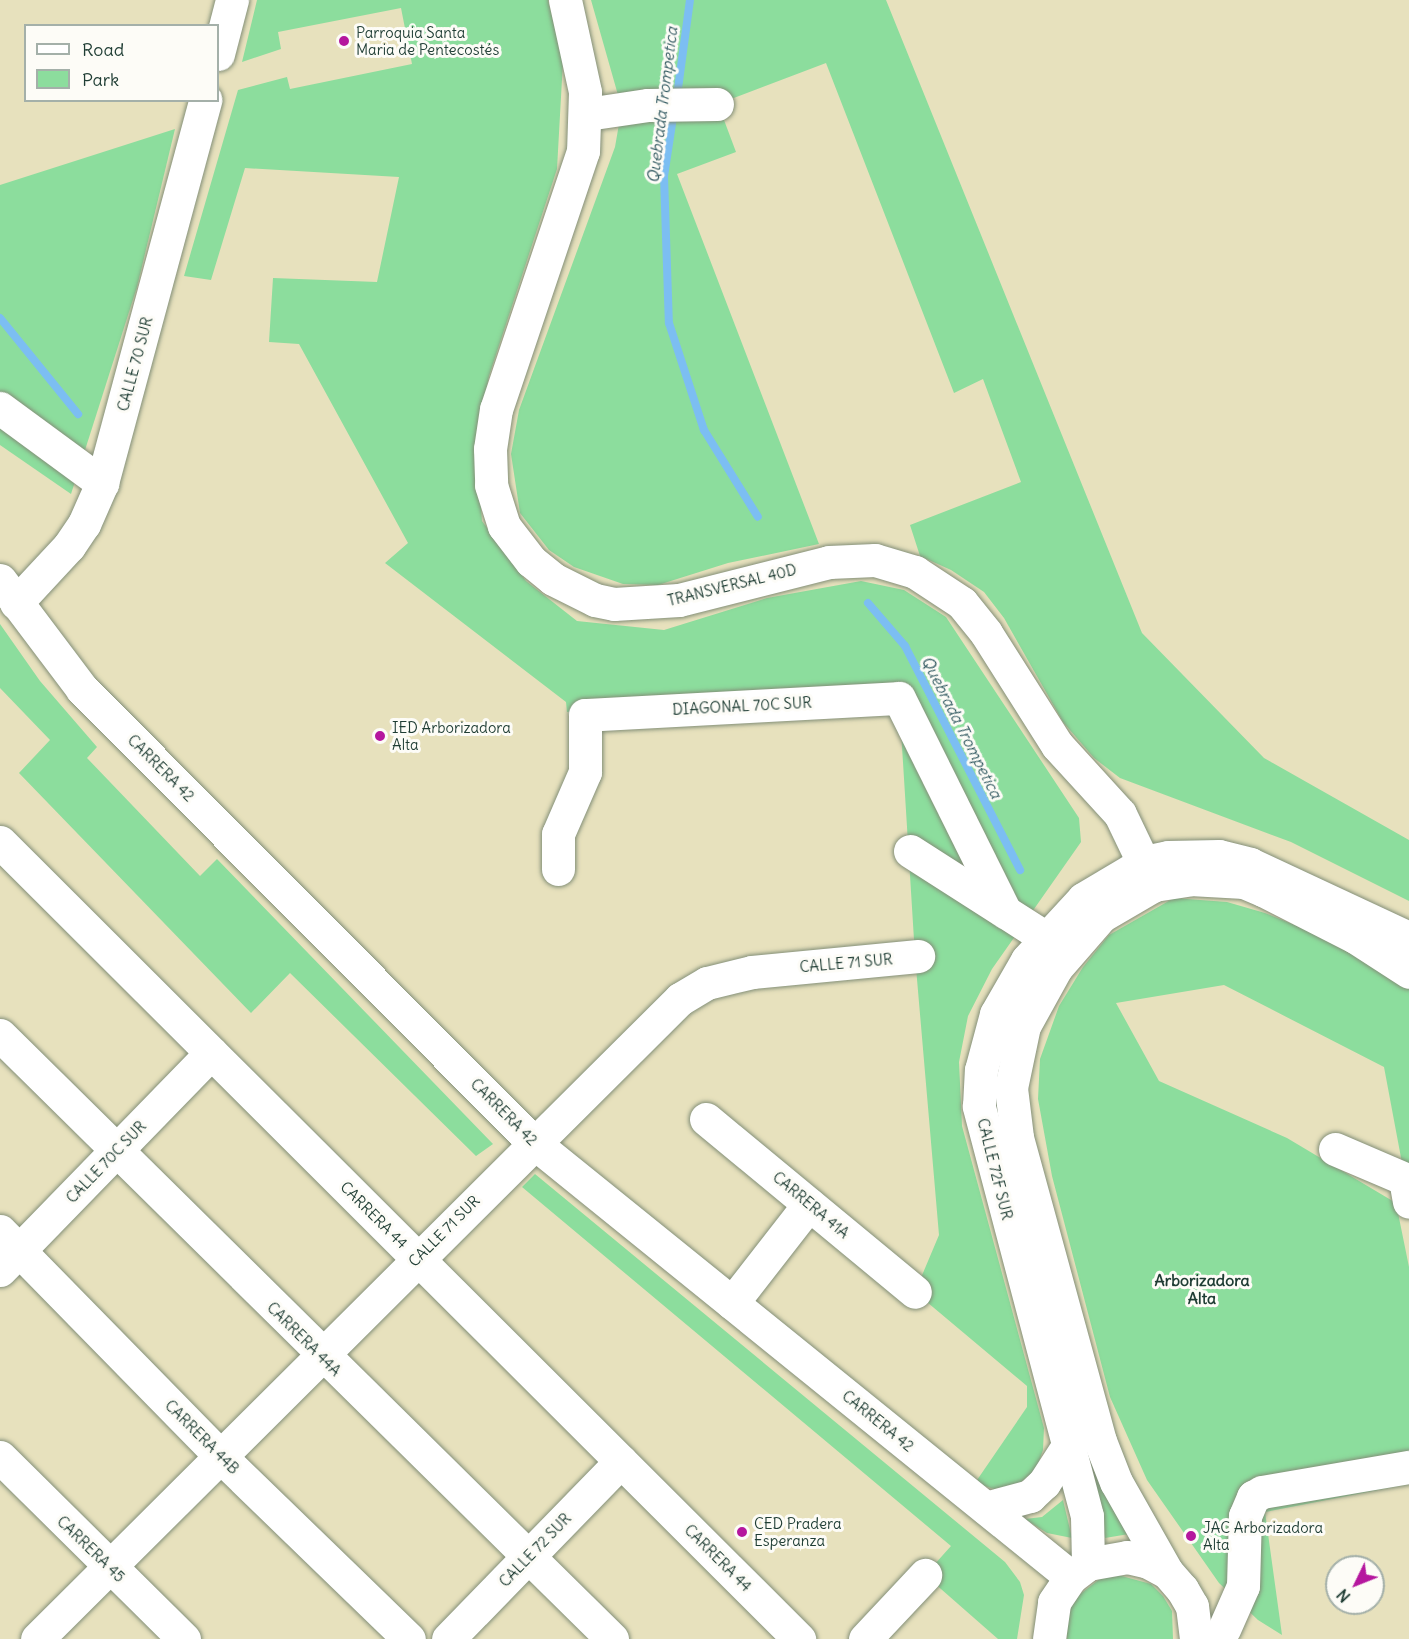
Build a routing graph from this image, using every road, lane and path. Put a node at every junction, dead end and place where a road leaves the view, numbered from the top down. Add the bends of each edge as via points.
1 (232, 0) edge
2 (565, 0) edge
3 (219, 50) edge
4 (204, 102) edge
5 (705, 105) dead end
6 (587, 114) junction
7 (0, 408) edge
8 (102, 483) junction
9 (8, 592) edge
10 (1, 846) edge
11 (910, 850) dead end
12 (558, 869) dead end
13 (1149, 874) junction
14 (1005, 912) junction
15 (1046, 938) junction
16 (1409, 938) edge
17 (918, 956) dead end
18 (1409, 972) edge
19 (0, 1035) edge
20 (212, 1053) junction
21 (706, 1119) dead end
22 (533, 1142) junction
23 (1335, 1149) dead end
24 (116, 1151) junction
25 (1407, 1191) edge
26 (809, 1204) junction
27 (6, 1251) edge
28 (417, 1258) junction
29 (915, 1292) dead end
30 (732, 1303) junction
31 (320, 1355) junction
32 (1069, 1444) junction
33 (220, 1456) junction
34 (0, 1458) edge
35 (621, 1461) junction
36 (1409, 1467) edge
37 (986, 1508) junction
38 (528, 1557) junction
39 (110, 1567) junction
40 (1080, 1570) junction
41 (925, 1575) dead end
42 (1174, 1580) junction
43 (1219, 1636) edge
44 (37, 1639) edge
45 (184, 1639) edge
46 (409, 1639) edge
47 (448, 1639) edge
48 (612, 1639) edge
49 (799, 1639) edge
50 (865, 1639) edge
51 (1049, 1639) edge

1 - 3 street
2 - 6 street, TRANSVERSAL 40D
4 - 8 street, CALLE 70 SUR
5 - 6 street via 648,105
6 - 13 street, TRANSVERSAL 40D via 576,180 496,410 490,449 491,485 504,526 553,579 595,600 634,606 679,600 829,562 875,560 915,572 945,589 980,626 1057,746 1120,814
7 - 8 street
8 - 9 street, CALLE 70 SUR via 84,524 69,546
9 - 22 street, CARRERA 42 via 82,689
10 - 20 street, CARRERA 44
11 - 14 street
12 - 14 street, DIAGONAL 70C SUR via 558,834 585,772 585,715 899,698
13 - 15 street, CALLE 72F SUR via 1083,899
13 - 16 street, CALLE 72F SUR via 1195,854 1250,864
13 - 18 street, CALLE 72F SUR via 1244,882 1355,937
13 - 42 street, CALLE 72F SUR via 1101,916 1056,968 1024,1026 1011,1088 1017,1137 1101,1441 1116,1482
14 - 15 street
15 - 32 street, CALLE 72F SUR via 1027,960 996,1014 981,1071 979,1106
17 - 22 street, CALLE 71 SUR via 752,972 707,983 663,1013
19 - 24 street, CARRERA 44A
20 - 24 street, CALLE 70C SUR
20 - 28 street, CARRERA 44
21 - 26 street, CARRERA 41A
22 - 28 street, CALLE 71 SUR
22 - 30 street, CARRERA 42
23 - 25 street
24 - 27 street, CALLE 70C SUR
24 - 31 street, CARRERA 44A
26 - 29 street, CARRERA 41A
26 - 30 street
27 - 33 street, CARRERA 44B
28 - 31 street, CALLE 71 SUR
28 - 35 street, CARRERA 44
30 - 37 street, CARRERA 42
31 - 33 street, CALLE 71 SUR
31 - 38 street, CARRERA 44A
32 - 37 street via 1044,1483 1030,1496
32 - 40 street, CALLE 72F SUR via 1089,1528
33 - 39 street, CALLE 71 SUR
33 - 46 street, CARRERA 44B
34 - 39 street, CARRERA 45
35 - 38 street, CALLE 72 SUR
35 - 49 street, CARRERA 44
36 - 43 street via 1262,1492 1253,1497 1245,1516 1243,1586
37 - 40 street, CARRERA 42
38 - 47 street, CALLE 72 SUR
38 - 48 street, CARRERA 44A
39 - 44 street, CALLE 71 SUR
39 - 45 street, CARRERA 45
40 - 42 street via 1127,1557 1148,1562
40 - 51 street via 1054,1602
41 - 50 street
42 - 43 street

